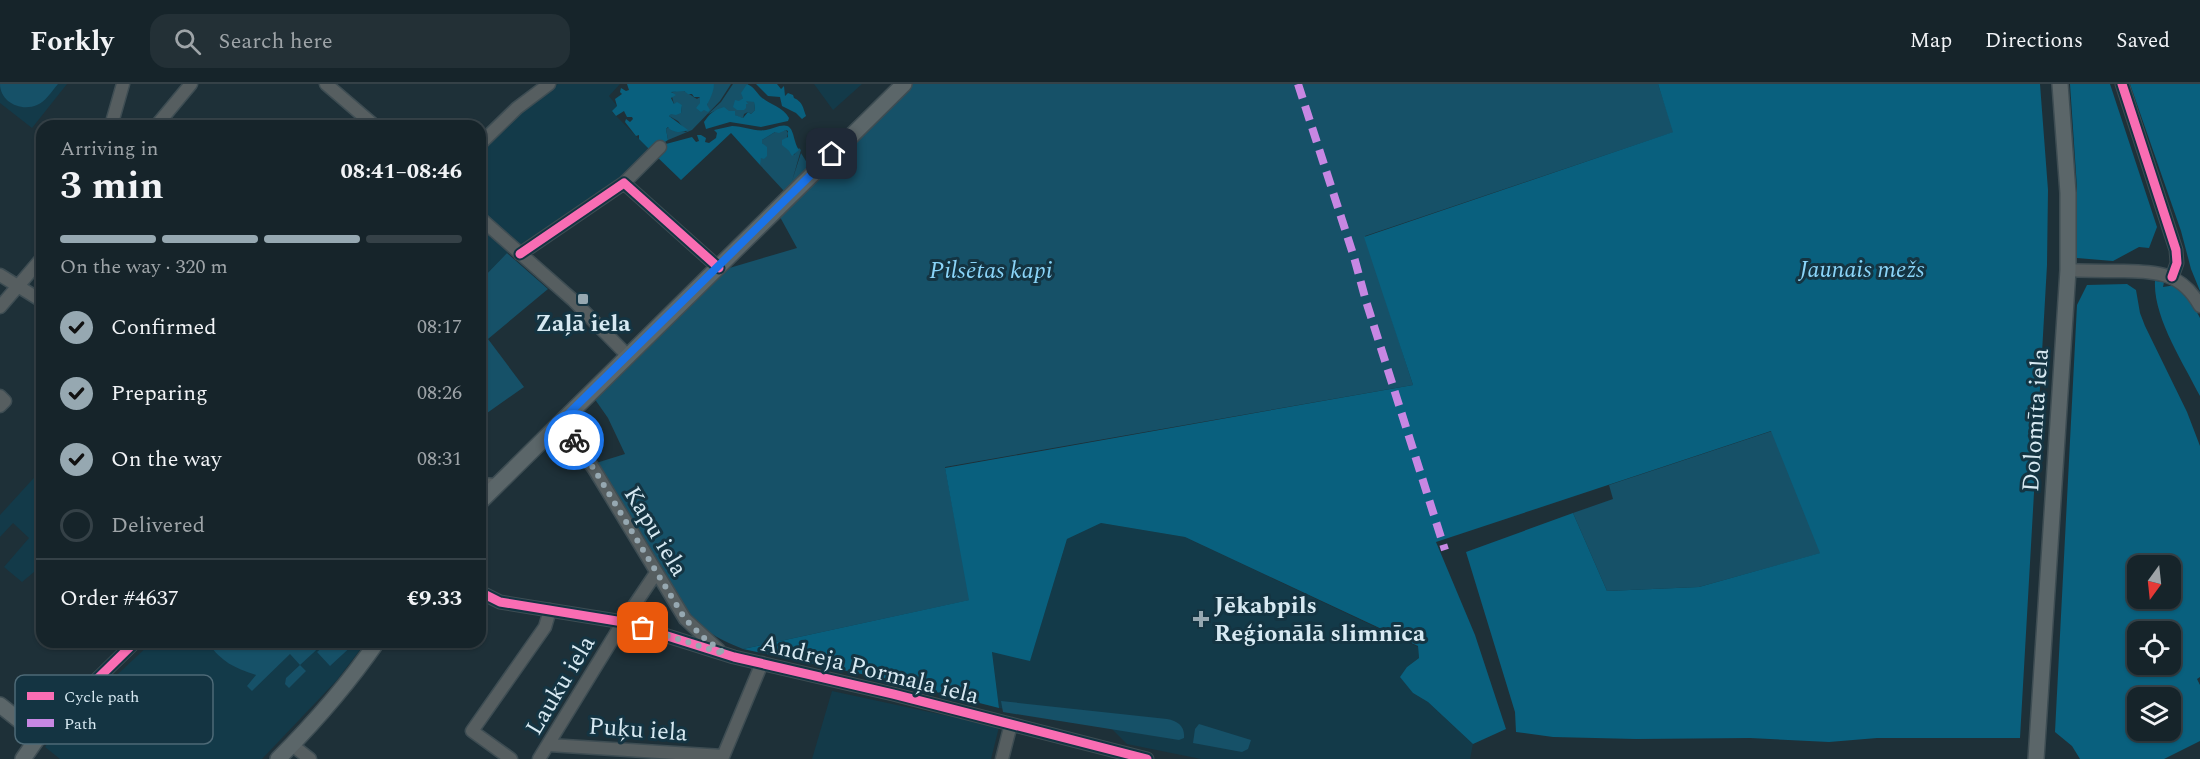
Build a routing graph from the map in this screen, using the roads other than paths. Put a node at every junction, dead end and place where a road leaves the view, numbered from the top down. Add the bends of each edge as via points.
1 (123, 84) edge
2 (191, 84) edge
3 (326, 84) edge
4 (549, 84) edge
5 (904, 84) edge
6 (2060, 84) edge
7 (2122, 84) edge
8 (113, 120) edge
9 (161, 120) edge
10 (368, 120) edge
11 (486, 138) edge
12 (660, 147) dead end
13 (624, 183) junction
14 (486, 223) edge
15 (520, 254) junction
16 (36, 265) edge
17 (719, 268) junction
18 (2068, 270) junction
19 (0, 274) edge
20 (2172, 277) junction
21 (18, 286) junction
22 (36, 297) edge
23 (2200, 306) edge
24 (0, 307) edge
25 (629, 357) junction
26 (0, 396) edge
27 (0, 406) edge
28 (560, 422) junction
29 (486, 484) edge
30 (497, 485) junction
31 (486, 496) edge
32 (656, 573) junction
33 (486, 595) edge
34 (550, 610) junction
35 (623, 622) junction
36 (129, 648) edge
37 (373, 648) edge
38 (725, 654) junction
39 (762, 663) junction
40 (101, 675) edge
41 (0, 705) edge
42 (15, 717) edge
43 (1011, 724) junction
44 (33, 744) edge
45 (292, 745) junction
46 (549, 745) junction
47 (723, 757) edge
48 (23, 759) edge
49 (278, 759) edge
50 (310, 759) edge
51 (511, 759) edge
52 (539, 759) edge
53 (1002, 759) edge
54 (1147, 759) edge
55 (2036, 759) edge

1 - 8 street
2 - 9 street
3 - 10 street
4 - 11 street
5 - 17 main road
6 - 18 main road, Dolomīta iela via 2068,193
7 - 20 street via 2176,250
12 - 13 street
13 - 15 street
13 - 17 street
14 - 15 street
15 - 25 street
16 - 21 street
17 - 25 main road
18 - 20 street
18 - 55 main road, Dolomīta iela
19 - 21 street
20 - 23 street via 2190,290
21 - 22 street
21 - 24 street
25 - 28 main road
26 - 27 street via 5,402
28 - 30 main road
28 - 32 street, Kapu iela via 594,469
29 - 30 street
30 - 31 main road
32 - 35 street, Lauku iela
32 - 38 street, Kapu iela via 685,619
33 - 34 street, Andreja Pormaļa iela via 500,602
34 - 35 street, Andreja Pormaļa iela
34 - 51 street via 545,627 472,731
35 - 38 street, Andreja Pormaļa iela
35 - 46 street, Lauku iela
36 - 40 street
37 - 45 main road
38 - 39 street, Andreja Pormaļa iela
39 - 43 street, Andreja Pormaļa iela
39 - 47 street
41 - 42 main road
43 - 53 street
43 - 54 street, Andreja Pormaļa iela
44 - 48 main road
45 - 49 main road
45 - 50 street
46 - 47 street, Puķu iela
46 - 52 street, Lauku iela

